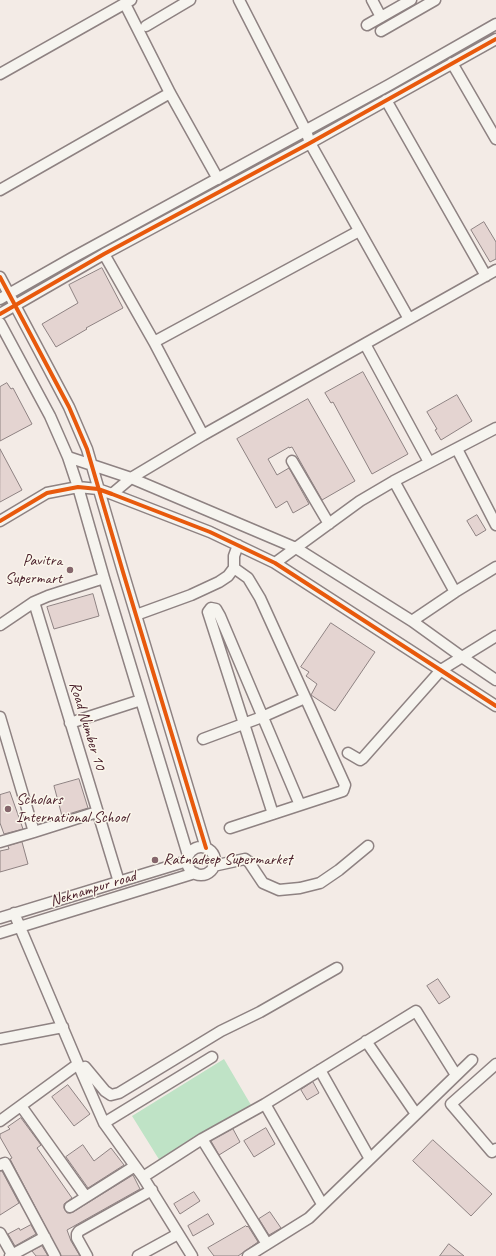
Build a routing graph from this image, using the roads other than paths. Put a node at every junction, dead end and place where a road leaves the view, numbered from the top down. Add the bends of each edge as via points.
1 (190, 0) edge
2 (239, 0) edge
3 (372, 0) edge
4 (411, 0) edge
5 (432, 1) edge
6 (128, 2) edge
7 (381, 17) junction
8 (496, 24) edge
9 (367, 25) dead end
10 (146, 26) dead end
11 (381, 30) dead end
12 (496, 39) edge
13 (452, 63) junction
14 (0, 74) edge
15 (170, 94) junction
16 (386, 100) junction
17 (306, 131) junction
18 (496, 139) edge
19 (310, 143) junction
20 (218, 179) junction
21 (0, 190) edge
22 (359, 231) junction
23 (104, 254) junction
24 (496, 270) edge
25 (486, 276) junction
26 (0, 277) edge
27 (9, 294) junction
28 (0, 299) edge
29 (15, 305) junction
30 (0, 314) edge
31 (409, 319) junction
32 (0, 323) edge
33 (154, 342) junction
34 (365, 344) junction
35 (496, 428) edge
36 (203, 435) junction
37 (456, 449) junction
38 (68, 456) junction
39 (292, 461) dead end
40 (429, 462) junction
41 (92, 464) junction
42 (131, 478) junction
43 (394, 481) junction
44 (78, 487) junction
45 (98, 489) junction
46 (112, 494) junction
47 (0, 521) edge
48 (329, 524) junction
49 (496, 525) edge
50 (238, 545) junction
51 (296, 548) junction
52 (275, 563) junction
53 (496, 567) edge
54 (234, 568) junction
55 (104, 578) junction
56 (455, 592) junction
57 (34, 602) junction
58 (136, 615) junction
59 (412, 620) junction
60 (0, 625) edge
61 (496, 636) edge
62 (462, 657) junction
63 (441, 670) junction
64 (496, 680) edge
65 (305, 698) junction
66 (141, 700) junction
67 (496, 706) edge
68 (0, 716) edge
69 (262, 717) junction
70 (70, 723) junction
71 (244, 724) junction
72 (203, 740) dead end
73 (348, 753) dead end
74 (300, 805) junction
75 (97, 812) junction
76 (273, 814) junction
77 (230, 828) dead end
78 (34, 832) junction
79 (0, 842) edge
80 (368, 846) dead end
81 (206, 848) junction
82 (187, 858) junction
83 (213, 866) junction
84 (195, 873) junction
85 (119, 882) junction
86 (14, 913) junction
87 (0, 918) edge
88 (20, 927) junction
89 (0, 933) edge
90 (337, 968) dead end
91 (63, 1027) junction
92 (0, 1039) edge
93 (366, 1042) junction
94 (212, 1057) dead end
95 (472, 1060) dead end
96 (496, 1064) edge
97 (79, 1067) junction
98 (320, 1070) junction
99 (456, 1075) junction
100 (265, 1104) junction
101 (21, 1106) junction
102 (416, 1114) junction
103 (0, 1121) edge
104 (104, 1123) junction
105 (202, 1139) junction
106 (495, 1152) edge
107 (370, 1159) junction
108 (0, 1166) edge
109 (135, 1166) junction
110 (143, 1177) junction
111 (152, 1190) junction
112 (86, 1197) junction
113 (322, 1204) junction
114 (70, 1207) dead end
115 (0, 1233) edge
116 (178, 1234) junction
117 (45, 1237) junction
118 (267, 1244) junction
119 (12, 1256) edge
120 (55, 1256) edge
121 (88, 1256) edge
122 (138, 1256) edge
123 (192, 1256) edge
124 (248, 1256) edge

1 - 10 street
2 - 17 street
3 - 7 street
4 - 7 street
5 - 11 street
6 - 14 street
6 - 15 street
7 - 9 street
8 - 17 street
12 - 13 street
13 - 16 street
13 - 18 street
15 - 20 street
15 - 21 street
16 - 19 street
16 - 25 street
17 - 19 street
17 - 20 street
19 - 22 street
19 - 23 street
20 - 27 street
22 - 31 street
22 - 33 street
23 - 29 street
23 - 33 street
24 - 25 street
25 - 31 street
26 - 27 street
27 - 28 street
27 - 29 street
29 - 30 street
29 - 41 street via 69,407
31 - 34 street
32 - 38 street via 50,416
33 - 36 street
34 - 36 street
34 - 40 street
35 - 37 street
36 - 42 street
37 - 40 street
37 - 49 street
38 - 41 street
38 - 44 street
39 - 48 street
40 - 43 street
41 - 42 street
41 - 45 street
42 - 46 street
42 - 51 street
43 - 48 street via 360,501
43 - 56 street
44 - 45 street
44 - 47 street via 47,493
44 - 55 street
45 - 46 street
45 - 58 street
46 - 50 street
48 - 51 street
50 - 52 street
50 - 54 street via 234,556
51 - 52 street
51 - 59 street
52 - 63 street
53 - 56 street
54 - 58 street via 219,582
54 - 65 street via 248,578 260,598
55 - 57 street
55 - 66 street
56 - 59 street
57 - 60 street
57 - 70 street, Road Number 10
58 - 81 street
59 - 62 street
61 - 62 street
62 - 63 street
62 - 64 street
63 - 67 street
63 - 73 street via 363,758 360,760
65 - 69 street
65 - 74 street via 345,785 342,791
66 - 70 street
66 - 82 street
68 - 78 street
69 - 71 street
69 - 71 street via 220,616 216,608 211,608 208,612
69 - 74 street
70 - 75 street, Road Number 10
71 - 72 street
71 - 76 street
74 - 76 street
75 - 78 street
75 - 85 street, Road Number 10
76 - 77 street
78 - 79 street
80 - 83 street via 320,883 300,888 279,890 263,882 245,859
81 - 82 street via 195,848
81 - 83 street via 213,855
82 - 84 street via 188,866
82 - 85 street, Neknampur road
83 - 84 street via 206,873
84 - 88 street, Neknampur road
85 - 86 street, Neknampur road
86 - 87 street, Neknampur road
86 - 88 street
88 - 89 street, Neknampur road
88 - 91 street
90 - 97 street via 221,1031 119,1093 112,1095 105,1092 85,1067
91 - 92 street
91 - 97 street
93 - 98 street
93 - 99 street via 416,1011
93 - 102 street
94 - 104 street
95 - 99 street
96 - 106 street via 451,1104
97 - 101 street
97 - 104 street
98 - 100 street
98 - 107 street
99 - 102 street
100 - 105 street
100 - 113 street
101 - 103 street
101 - 112 street
102 - 107 street
104 - 109 street
105 - 110 street
105 - 118 street
107 - 113 street
108 - 117 street via 5,1163
109 - 110 street
109 - 112 street
110 - 111 street
111 - 116 street
111 - 121 street via 79,1231 77,1238
112 - 114 street
113 - 118 street via 309,1218
115 - 119 street
116 - 122 street
116 - 123 street
117 - 119 street
117 - 120 street
118 - 124 street

